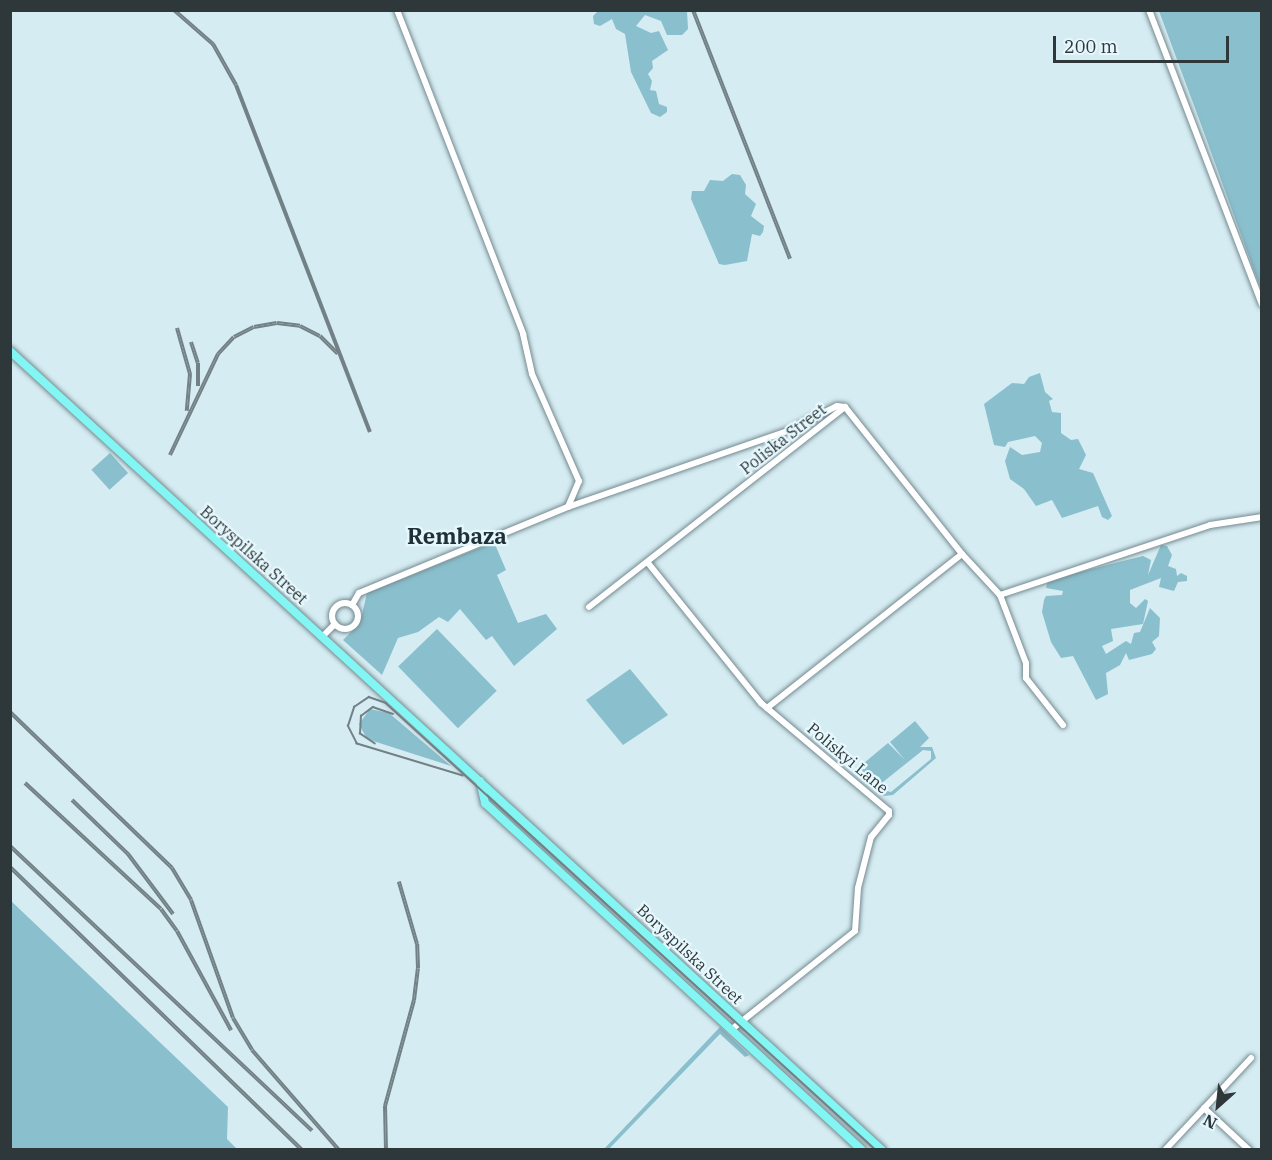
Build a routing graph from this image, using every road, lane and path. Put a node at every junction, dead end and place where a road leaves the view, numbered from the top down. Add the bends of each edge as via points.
1 (398, 10) edge
2 (1149, 10) edge
3 (1262, 304) edge
4 (10, 351) edge
5 (845, 407) junction
6 (568, 507) junction
7 (1262, 517) edge
8 (962, 554) junction
9 (648, 563) junction
10 (1000, 596) junction
11 (352, 605) junction
12 (589, 607) dead end
13 (335, 624) junction
14 (323, 636) junction
15 (767, 708) junction
16 (1063, 725) dead end
17 (480, 779) junction
18 (742, 1020) junction
19 (731, 1030) junction
20 (1251, 1058) dead end
21 (1204, 1108) junction
22 (862, 1149) edge
23 (882, 1149) edge
24 (1165, 1149) edge
25 (1249, 1149) edge

1 - 6 street via 523,334 532,374 579,481
2 - 3 street
4 - 14 main road, Boryspilska Street
5 - 6 street via 837,406 788,431
5 - 8 street, Poliska Street
5 - 9 street, Poliska Street
6 - 11 street via 359,593
7 - 10 street via 1210,525
8 - 10 street, Poliska Street
8 - 15 street
9 - 12 street, Poliska Street
9 - 15 street, Poliskyi Lane
10 - 16 street, Poliska Street via 1026,663 1026,678
11 - 13 street via 336,606 332,615
11 - 13 street via 357,614 353,626 344,629
13 - 14 street
14 - 17 main road, Boryspilska Street
15 - 18 street, Poliskyi Lane via 889,811 889,815 871,837 858,888 855,931
17 - 18 main road, Boryspilska Street
17 - 19 main road, Boryspilska Street via 485,803
18 - 19 street, Poliskyi Lane
18 - 23 main road, Boryspilska Street
19 - 22 main road, Boryspilska Street
20 - 21 street
21 - 24 street
21 - 25 street

